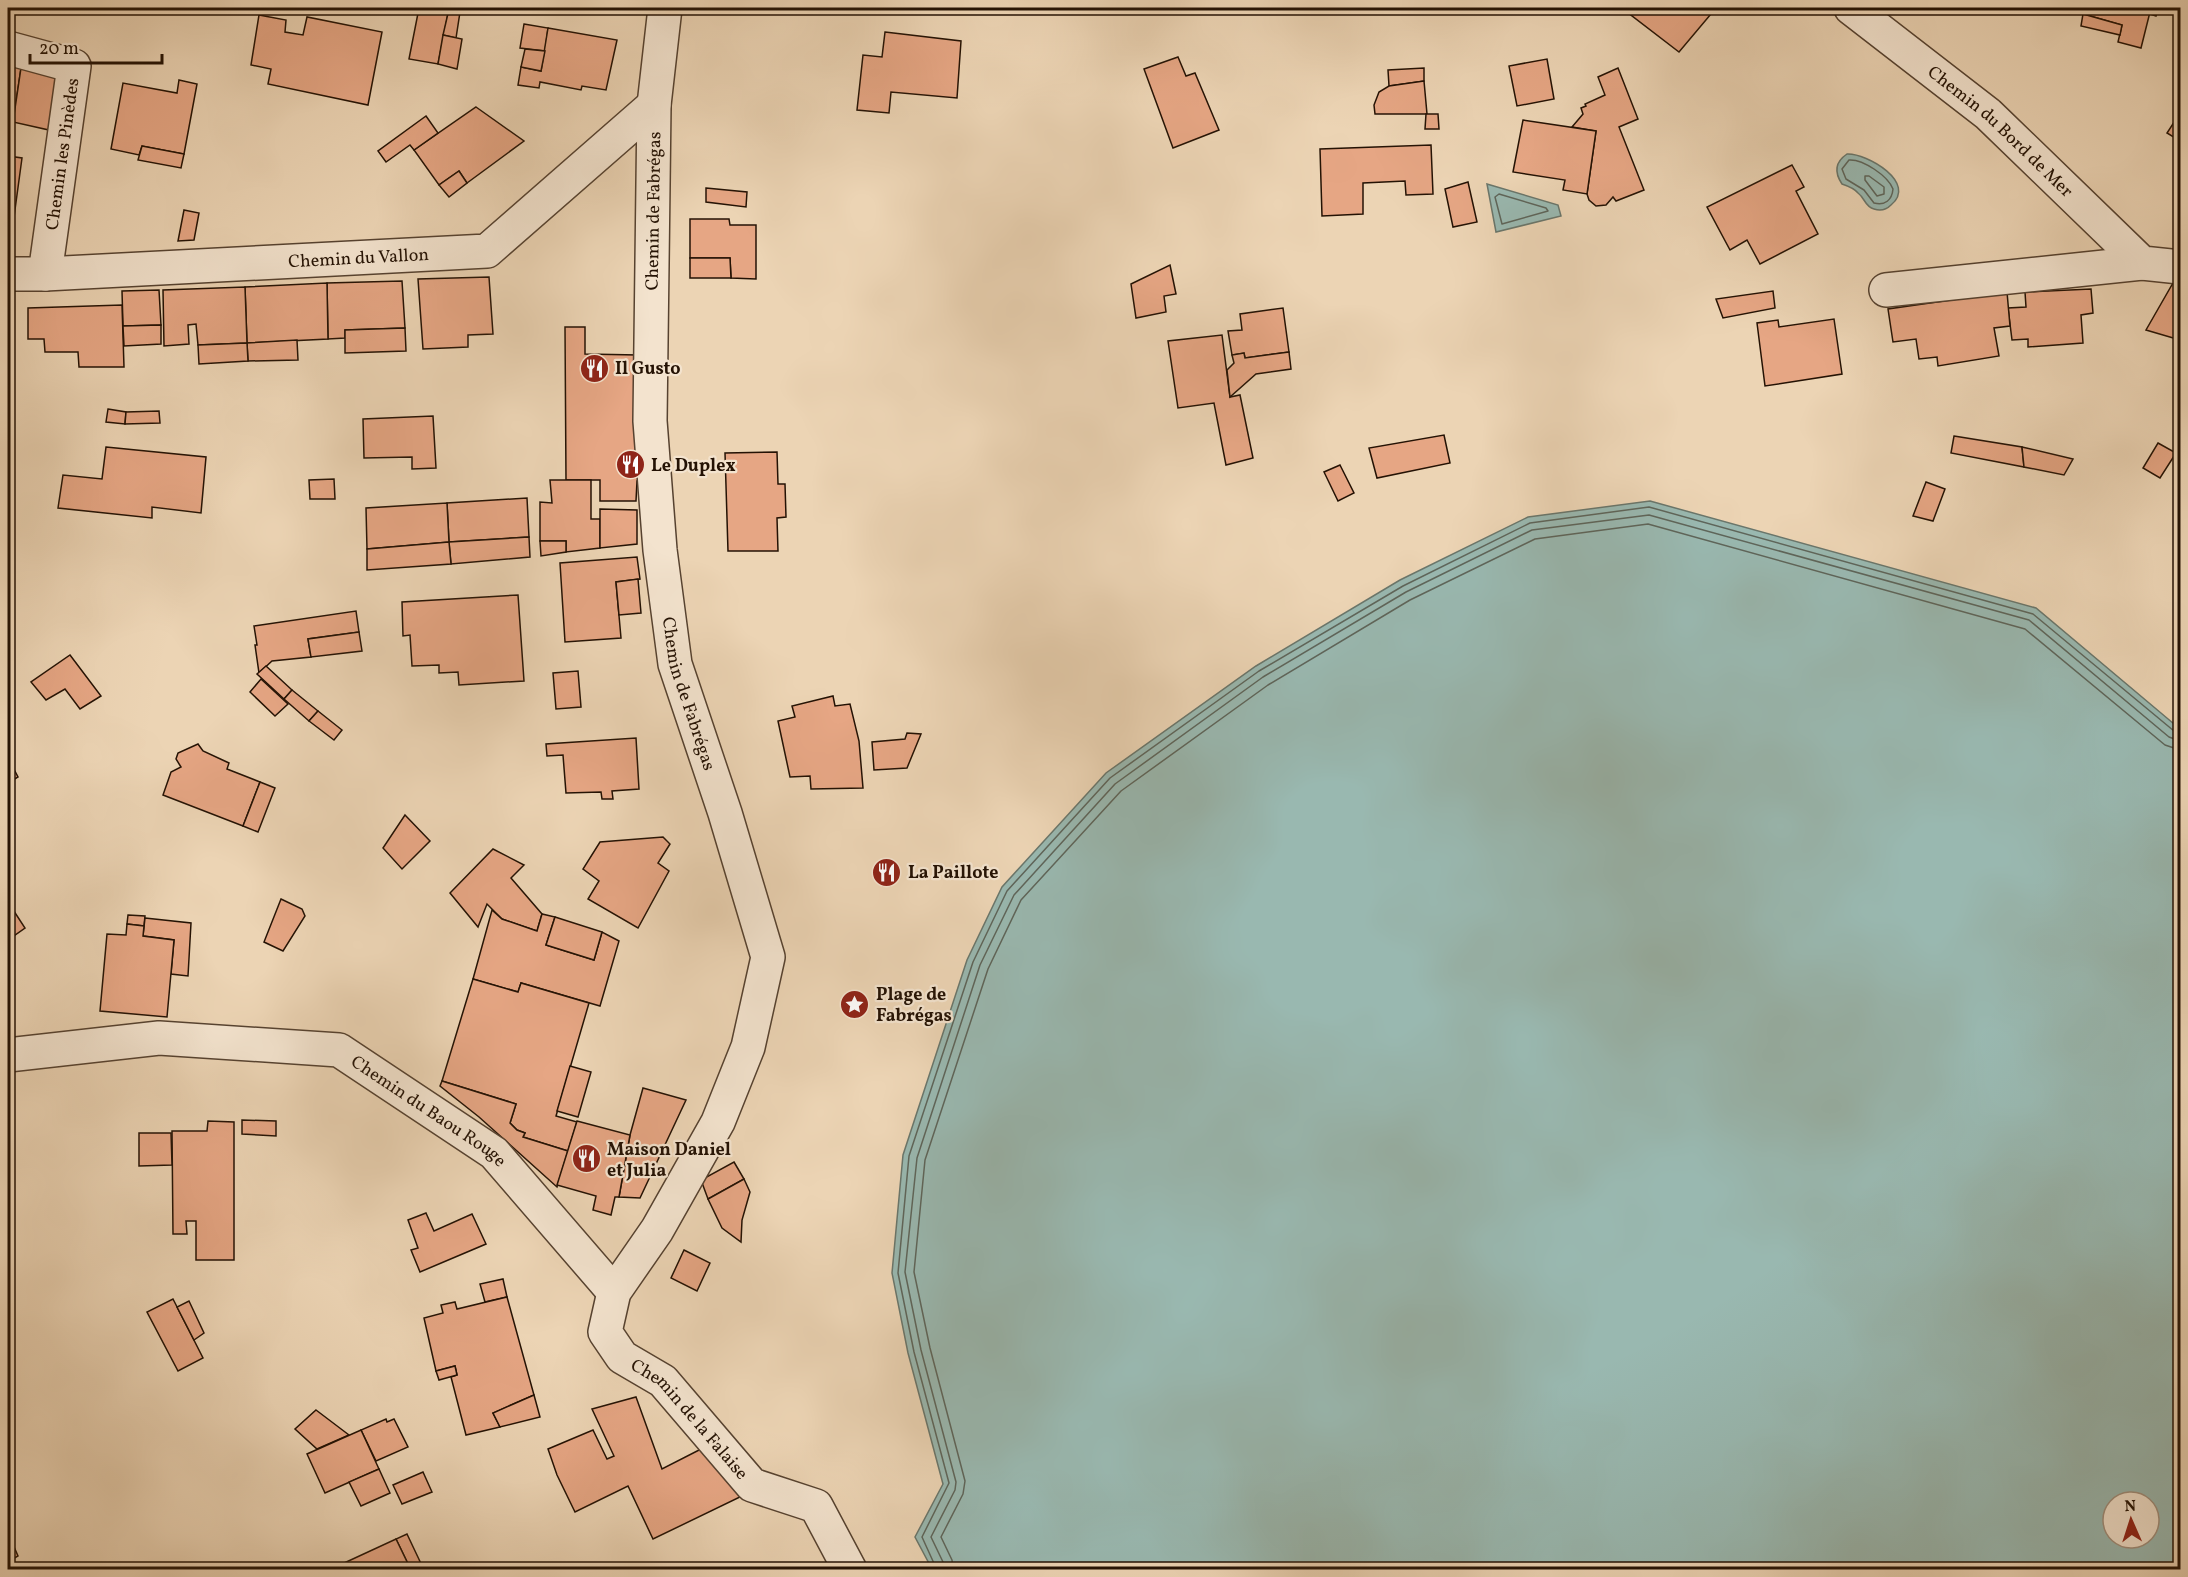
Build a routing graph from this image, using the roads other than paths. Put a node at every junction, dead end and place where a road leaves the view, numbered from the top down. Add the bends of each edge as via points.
1 (665, 8) edge
2 (1851, 8) edge
3 (8, 48) edge
4 (654, 105) junction
5 (2142, 263) junction
6 (2181, 267) edge
7 (8, 274) edge
8 (45, 274) junction
9 (1886, 290) dead end
10 (8, 1055) edge
11 (614, 1292) junction
12 (605, 1332) joint
13 (850, 1569) edge

1 - 4 street, Chemin de Fabrégas
2 - 5 street, Chemin du Bord de Mer via 1988,114
3 - 8 street, Chemin les Pinèdes via 74,66
4 - 8 street, Chemin du Vallon via 487,251
4 - 11 street, Chemin de Fabrégas via 650,421 660,550 675,664 768,957 748,1047 718,1122 657,1230
5 - 6 street
5 - 9 street
7 - 8 street, Chemin du Vallon
10 - 11 street, Chemin du Baou Rouge via 159,1038 339,1050 494,1153
11 - 12 street, Chemin de Fabrégas
12 - 13 street, Chemin de la Falaise via 622,1357 663,1381 752,1485 816,1506

